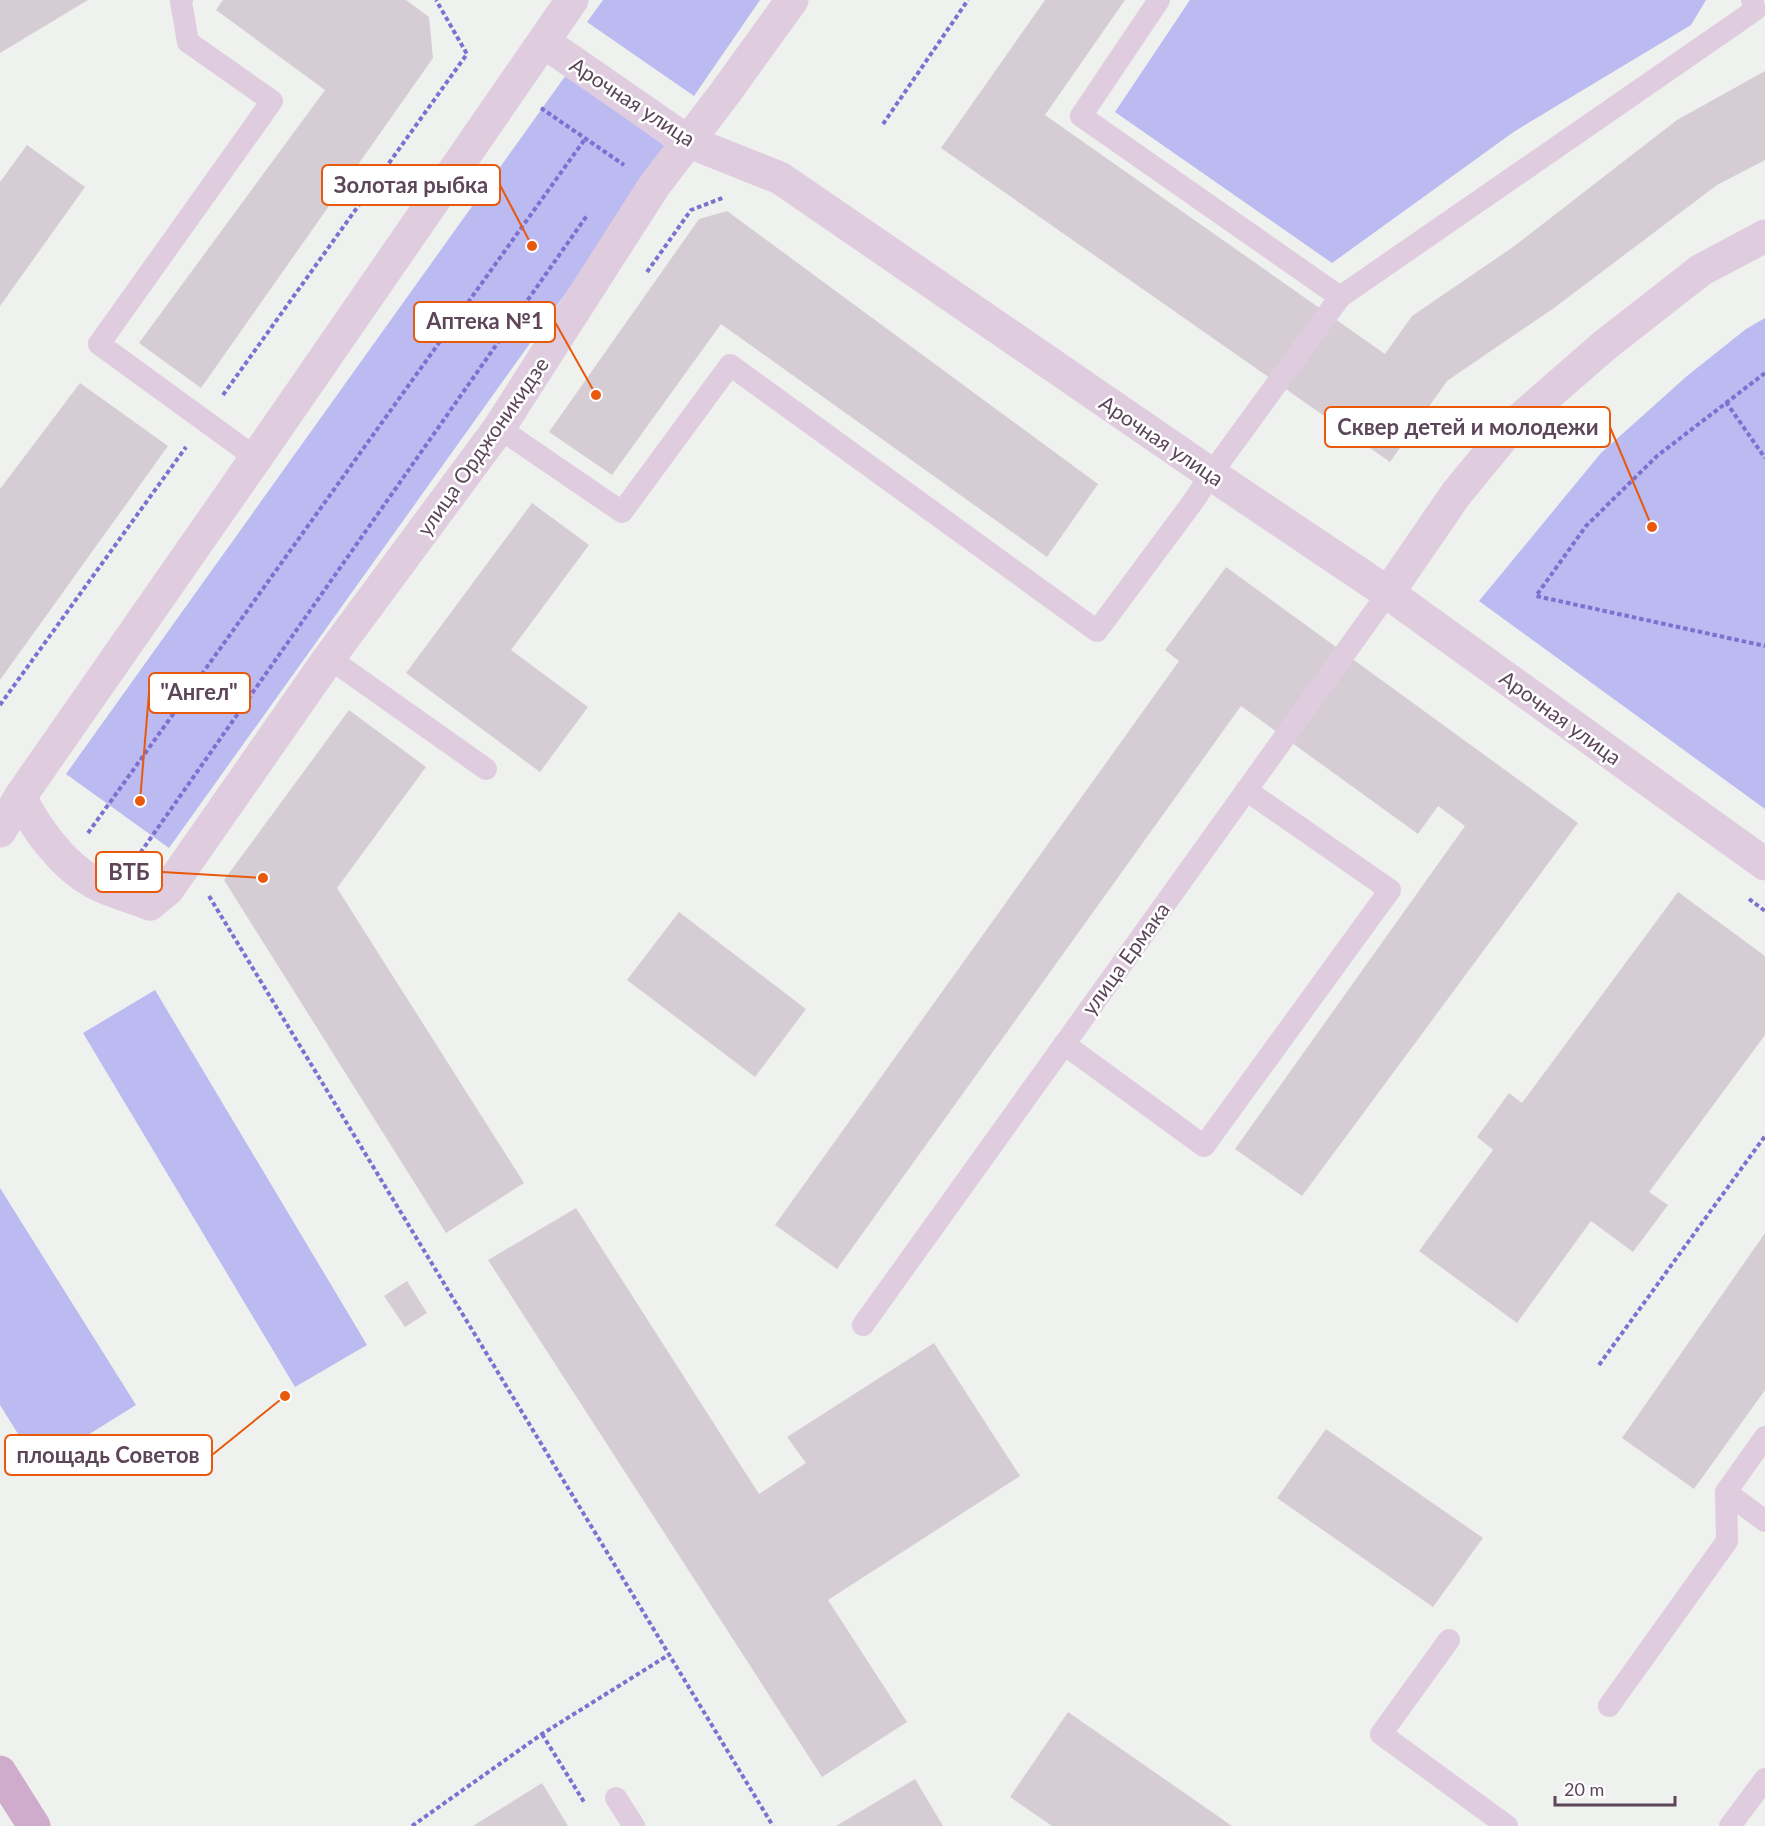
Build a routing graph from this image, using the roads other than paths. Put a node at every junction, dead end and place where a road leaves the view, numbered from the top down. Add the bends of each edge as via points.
1 (182, 0) edge
2 (572, 0) edge
3 (792, 0) edge
4 (1159, 0) edge
5 (1758, 5) edge
6 (544, 42) junction
7 (687, 141) junction
8 (1765, 236) edge
9 (1340, 297) junction
10 (499, 428) junction
11 (256, 458) junction
12 (1211, 474) junction
13 (1388, 593) junction
14 (329, 658) junction
15 (486, 769) dead end
16 (1246, 790) junction
17 (20, 797) junction
18 (0, 831) edge
19 (1765, 864) edge
20 (1064, 1044) junction
21 (863, 1325) dead end
22 (1765, 1437) edge
23 (1726, 1492) junction
24 (1765, 1521) edge
25 (1449, 1640) dead end
26 (1609, 1706) dead end
27 (0, 1772) edge
28 (1765, 1779) edge
29 (616, 1798) dead end
30 (34, 1826) edge
31 (634, 1826) edge
32 (1508, 1826) edge
33 (1731, 1826) edge

1 - 11 lane via 188,42 272,101 99,344
2 - 6 street
3 - 7 street, улица Орджоникидзе
4 - 9 lane via 1081,116
5 - 9 lane
6 - 7 street, Арочная улица
6 - 11 street
7 - 10 street, улица Орджоникидзе
7 - 12 street, Арочная улица via 780,178
8 - 13 street via 1701,270 1605,345 1511,428 1456,494
9 - 12 lane
10 - 12 lane via 622,512 730,364 1097,631
10 - 14 street, улица Орджоникидзе
11 - 17 street
12 - 13 street, Арочная улица
13 - 16 lane, улица Ермака
13 - 19 street, Арочная улица
14 - 15 lane
14 - 17 street, улица Орджоникидзе via 168,889 150,904 92,881 62,858
16 - 20 lane, улица Ермака
16 - 20 lane via 1390,890 1204,1146
17 - 18 street
20 - 21 lane, улица Ермака
22 - 23 lane
23 - 24 lane
23 - 26 lane via 1727,1541
25 - 32 lane via 1381,1734
27 - 30 main road
28 - 33 lane
29 - 31 lane

